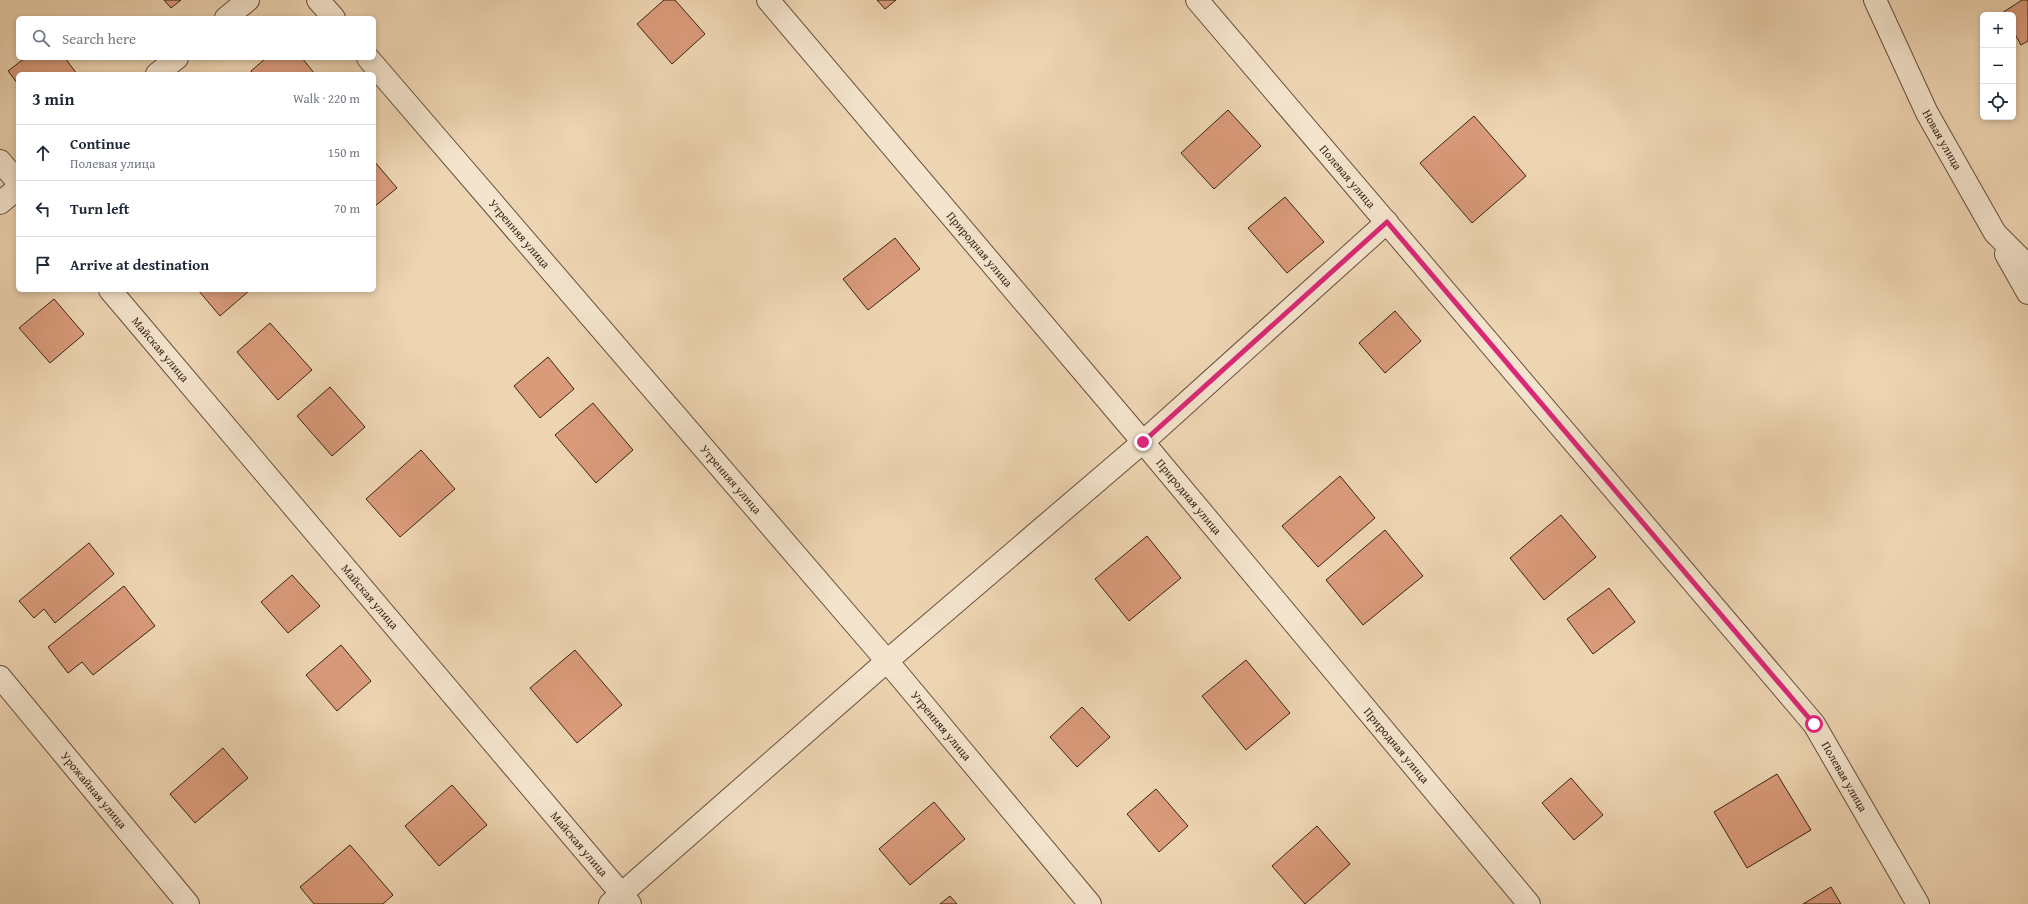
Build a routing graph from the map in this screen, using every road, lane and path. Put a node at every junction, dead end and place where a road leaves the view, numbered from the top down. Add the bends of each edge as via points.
1 (248, 0) edge
2 (318, 0) edge
3 (768, 0) edge
4 (1197, 0) edge
5 (1875, 0) edge
6 (228, 16) edge
7 (332, 16) edge
8 (174, 60) edge
9 (370, 60) edge
10 (160, 72) edge
11 (0, 162) edge
12 (16, 180) edge
13 (16, 190) edge
14 (0, 203) edge
15 (1387, 222) junction
16 (1994, 233) junction
17 (2028, 266) edge
18 (112, 292) edge
19 (2028, 293) edge
20 (1143, 442) junction
21 (887, 661) junction
22 (0, 677) edge
23 (620, 901) edge
24 (188, 904) edge
25 (1090, 904) edge
26 (1529, 904) edge
27 (1918, 904) edge

1 - 6 street
2 - 7 street
3 - 20 street, Природная улица
4 - 15 street, Полевая улица
5 - 16 street, Новая улица via 1927,113
8 - 10 street
9 - 21 street, Утренняя улица
11 - 12 street
13 - 14 street
15 - 20 street
15 - 27 street, Полевая улица via 1814,724
16 - 17 street, Новая улица
16 - 19 street
18 - 23 street, Майская улица
20 - 21 street
20 - 26 street, Природная улица
21 - 23 street
21 - 25 street, Утренняя улица
22 - 24 street, Урожайная улица

